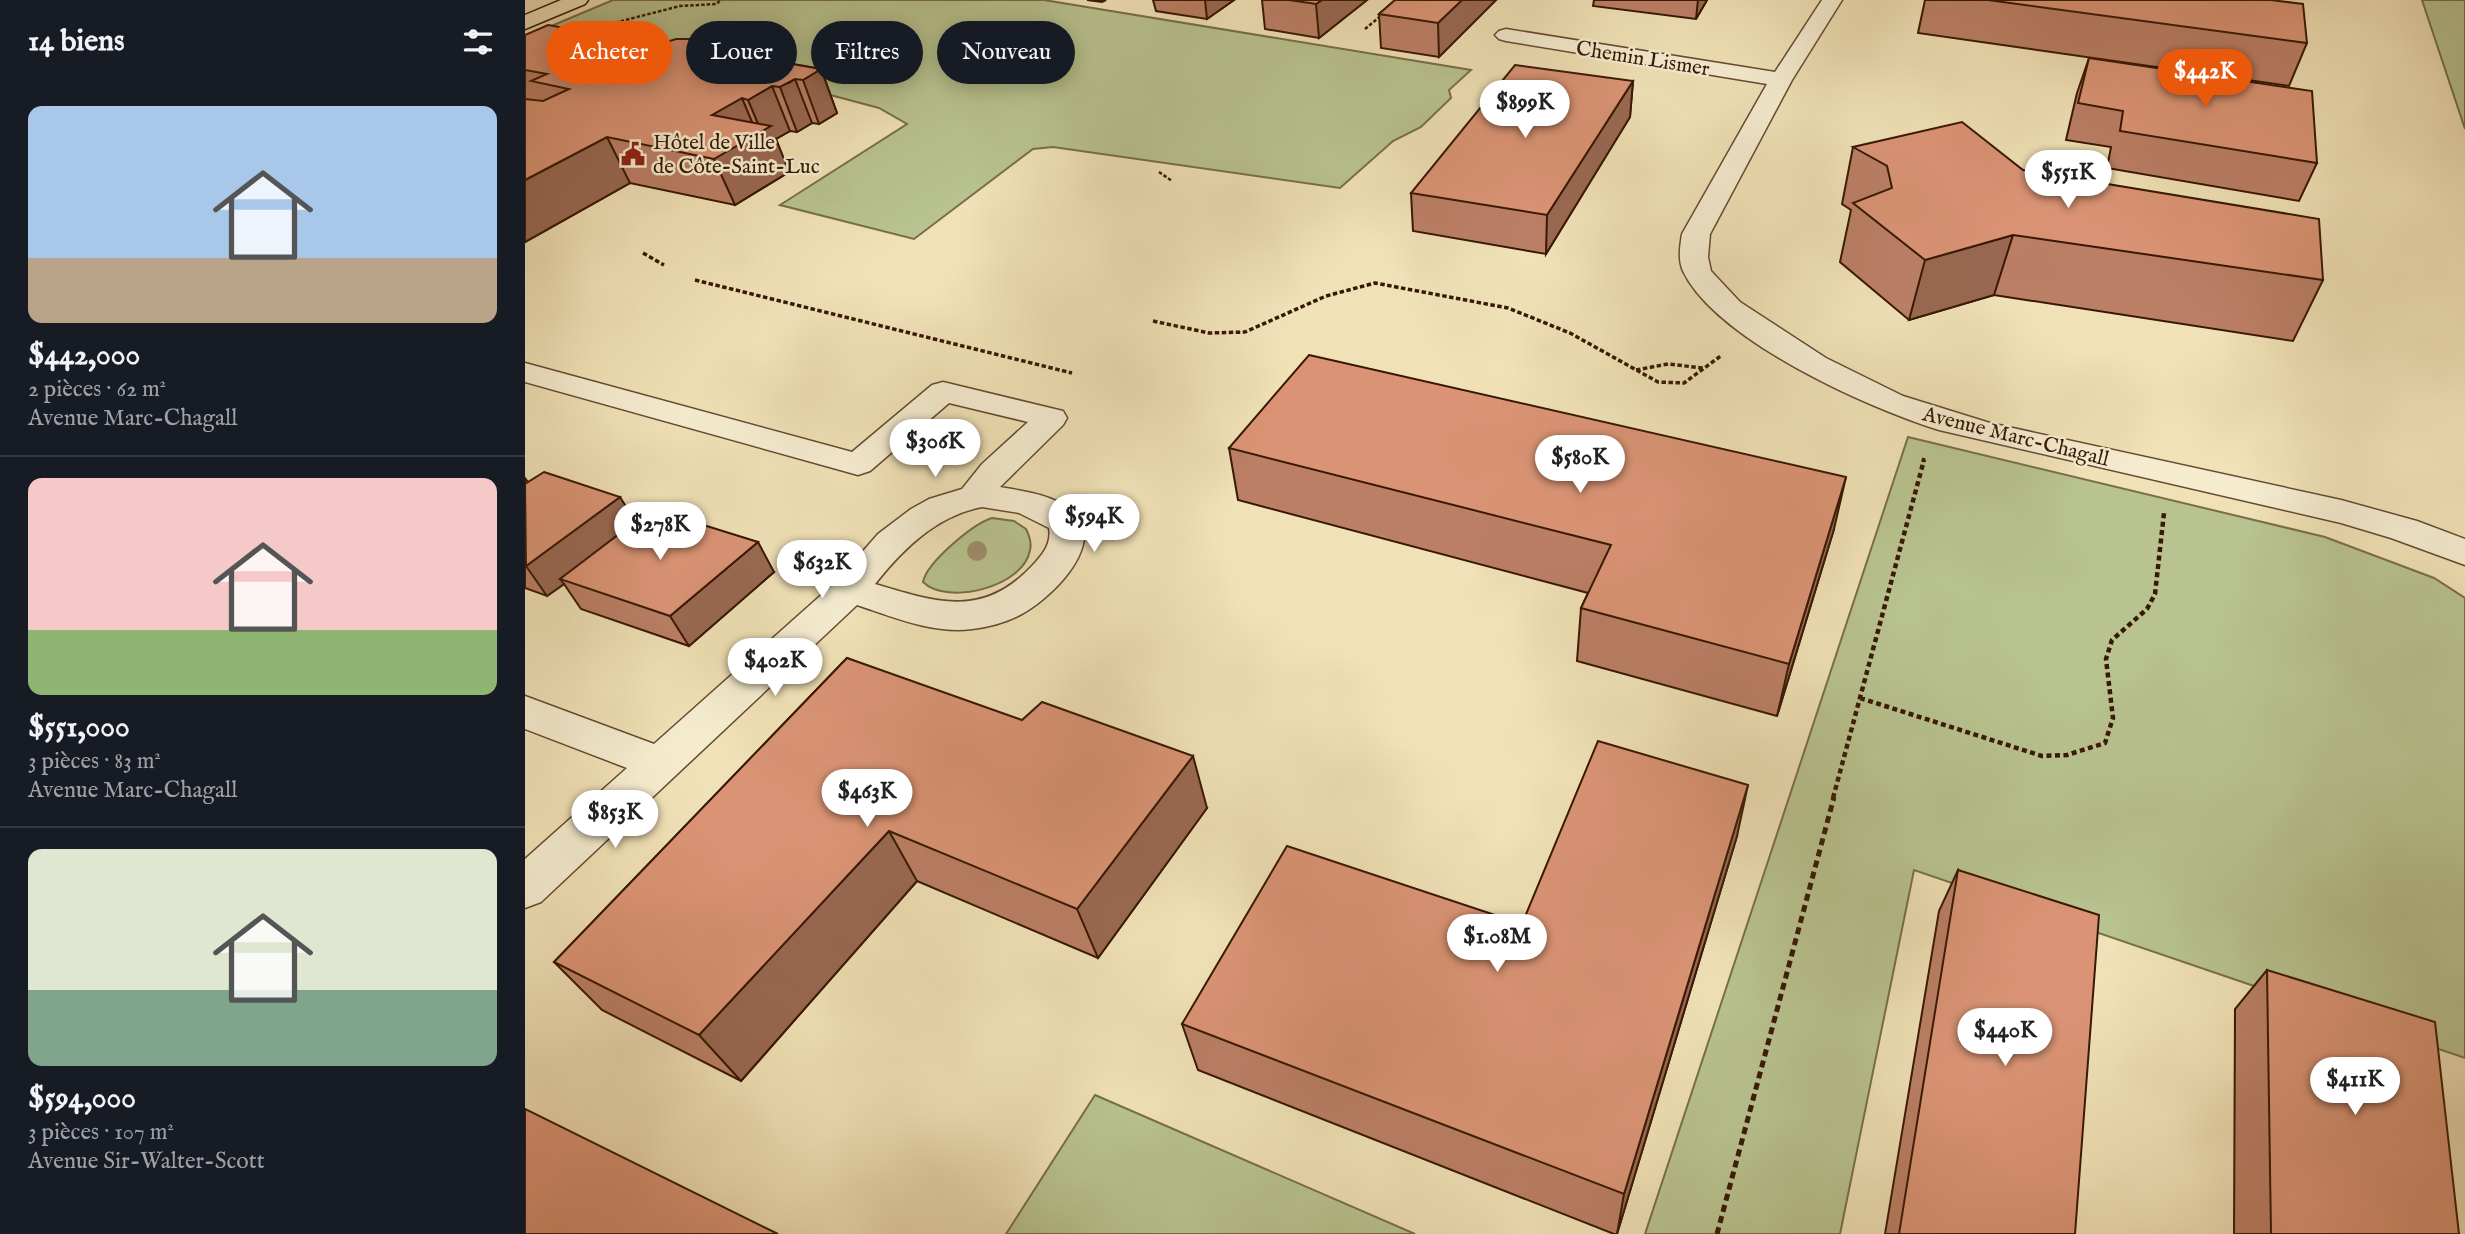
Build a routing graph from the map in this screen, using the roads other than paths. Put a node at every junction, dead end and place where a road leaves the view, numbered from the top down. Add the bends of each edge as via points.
1 (578, 0) edge
2 (1832, 0) edge
3 (525, 23) edge
4 (1506, 36) dead end
5 (1781, 80) junction
6 (525, 372) edge
7 (974, 497) junction
8 (2465, 553) edge
9 (850, 590) junction
10 (525, 712) edge
11 (659, 763) junction
12 (525, 888) edge

1 - 3 main road
2 - 5 street, Avenue Marc-Chagall
4 - 5 street, Chemin Lismer
5 - 8 street, Avenue Marc-Chagall via 1696,234 1693,253 1698,272 1729,309 1857,386 1935,417 2356,516 2428,536
6 - 7 street via 858,464 943,391 1051,418
7 - 9 street via 945,505 920,519 868,565
7 - 9 street via 1001,498 1042,509 1067,526 1065,550 1024,594 992,612 953,616
9 - 11 street
10 - 11 street
11 - 12 street

